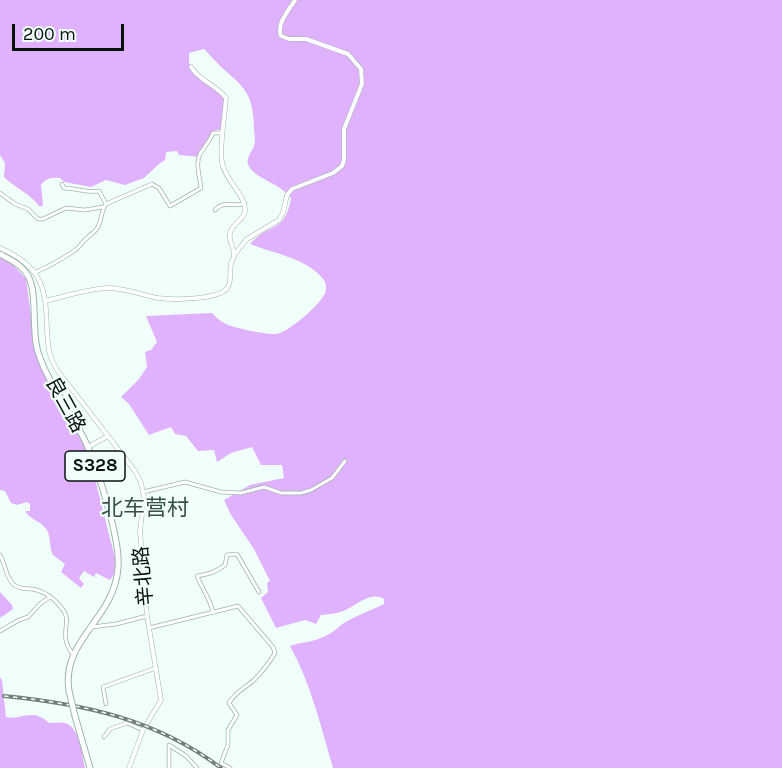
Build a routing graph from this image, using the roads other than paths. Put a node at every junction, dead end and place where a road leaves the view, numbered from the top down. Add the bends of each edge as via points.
1 (295, 0) edge
2 (191, 67) dead end
3 (224, 134) junction
4 (62, 184) dead end
5 (0, 193) edge
6 (244, 204) junction
7 (105, 205) junction
8 (214, 210) dead end
9 (0, 248) edge
10 (0, 254) edge
11 (234, 256) junction
12 (36, 273) junction
13 (45, 301) junction
14 (108, 436) junction
15 (88, 447) junction
16 (345, 461) dead end
17 (143, 492) junction
18 (0, 555) edge
19 (259, 592) dead end
20 (50, 597) junction
21 (213, 613) junction
22 (147, 616) junction
23 (92, 627) junction
24 (149, 628) junction
25 (0, 631) edge
26 (73, 654) junction
27 (156, 668) junction
28 (106, 704) dead end
29 (143, 730) junction
30 (104, 737) dead end
31 (90, 768) edge
32 (129, 768) edge
33 (169, 768) edge
34 (197, 768) edge
35 (230, 768) edge

1 - 11 street via 280,25 281,36 306,39 348,54 363,76 344,129 344,160 333,173 292,189 279,220 247,239
2 - 3 street via 226,98
3 - 6 street via 222,163
3 - 7 street via 213,133 200,154 201,188 195,192 170,206 152,184
4 - 7 street via 64,188 87,193 99,191
5 - 7 street via 38,219 66,208 85,210
6 - 8 street via 228,203
6 - 11 street via 244,215 230,235
7 - 12 street via 94,233 74,251
9 - 12 street
10 - 15 main road, 良三路 / S328 via 21,266 30,279 39,355
11 - 13 street via 229,285 220,294 160,298 110,288
12 - 13 street, 辛北路
13 - 14 street, 辛北路 via 49,357
14 - 15 street
14 - 17 street, 辛北路 via 135,471
15 - 23 main road, 良三路 / S328 via 119,562 112,594
16 - 17 street via 332,478 301,493 264,488 221,492 184,482
17 - 22 street, 辛北路 via 140,531
18 - 20 street via 14,585
19 - 21 street via 237,554 227,555 225,565 213,574 197,576
20 - 25 street via 28,617
20 - 26 street via 65,612 64,635
21 - 24 street
21 - 35 street via 238,606 275,653 229,703 237,715 228,730 228,745 221,763
22 - 23 street
22 - 24 street, 辛北路
23 - 26 main road, 良三路 / S328
24 - 27 street, 辛北路
26 - 31 main road, 良三路 / S328, bridge via 69,691
27 - 28 street via 103,687
27 - 29 street, 辛北路 via 161,700
29 - 30 street via 127,723 110,729
29 - 32 street, 辛北路
33 - 34 street via 170,745

